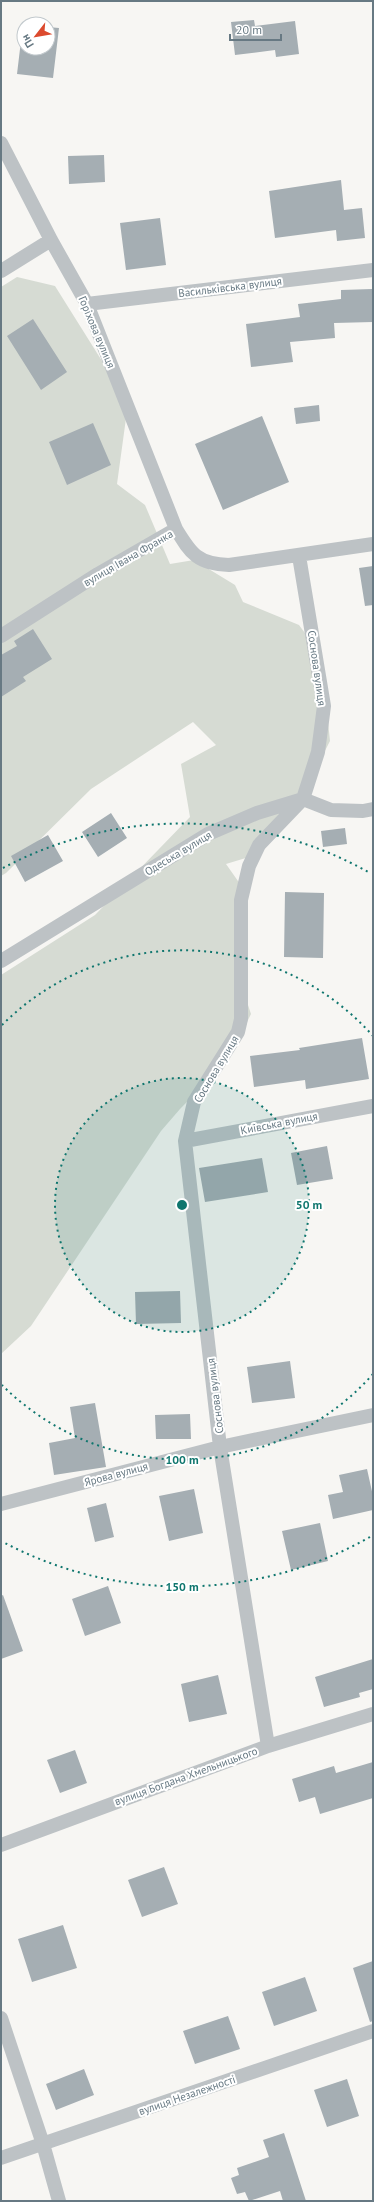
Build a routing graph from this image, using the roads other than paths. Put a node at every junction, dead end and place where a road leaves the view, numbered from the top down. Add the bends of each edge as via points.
1 (1, 143) edge
2 (51, 240) junction
3 (373, 270) edge
4 (1, 271) edge
5 (87, 304) junction
6 (176, 529) junction
7 (373, 544) edge
8 (299, 556) junction
9 (1, 636) edge
10 (304, 799) junction
11 (373, 809) edge
12 (1, 961) edge
13 (373, 1106) edge
14 (185, 1141) junction
15 (373, 1415) edge
16 (220, 1447) junction
17 (1, 1504) edge
18 (373, 1714) edge
19 (268, 1746) junction
20 (1, 1845) edge
21 (1, 2018) edge
22 (373, 2031) edge
23 (43, 2144) junction
24 (1, 2158) edge
25 (59, 2201) edge

1 - 2 street, Горіхова вулиця
2 - 4 street
2 - 5 street, Горіхова вулиця
3 - 5 street, Васильківська вулиця
5 - 6 street, Горіхова вулиця
6 - 8 street, вулиця Івана Франка via 199,560 213,565
6 - 9 street, вулиця Івана Франка via 98,574
7 - 8 street, вулиця Івана Франка
8 - 10 street, Соснова вулиця via 324,706 318,752
10 - 11 street via 331,810
10 - 12 street, Одеська вулиця via 257,813 208,834
10 - 14 street, Соснова вулиця via 259,845 249,866 241,900 241,1019 238,1032 194,1102
13 - 14 street, Київська вулиця
14 - 16 street, Соснова вулиця
15 - 16 street, Ярова вулиця
16 - 17 street, Ярова вулиця
16 - 19 street, Соснова вулиця
18 - 19 street, вулиця Богдана Хмельницького
19 - 20 street, вулиця Богдана Хмельницького
21 - 23 street
22 - 23 street, вулиця Незалежності
23 - 24 street, вулиця Незалежності
23 - 25 street

